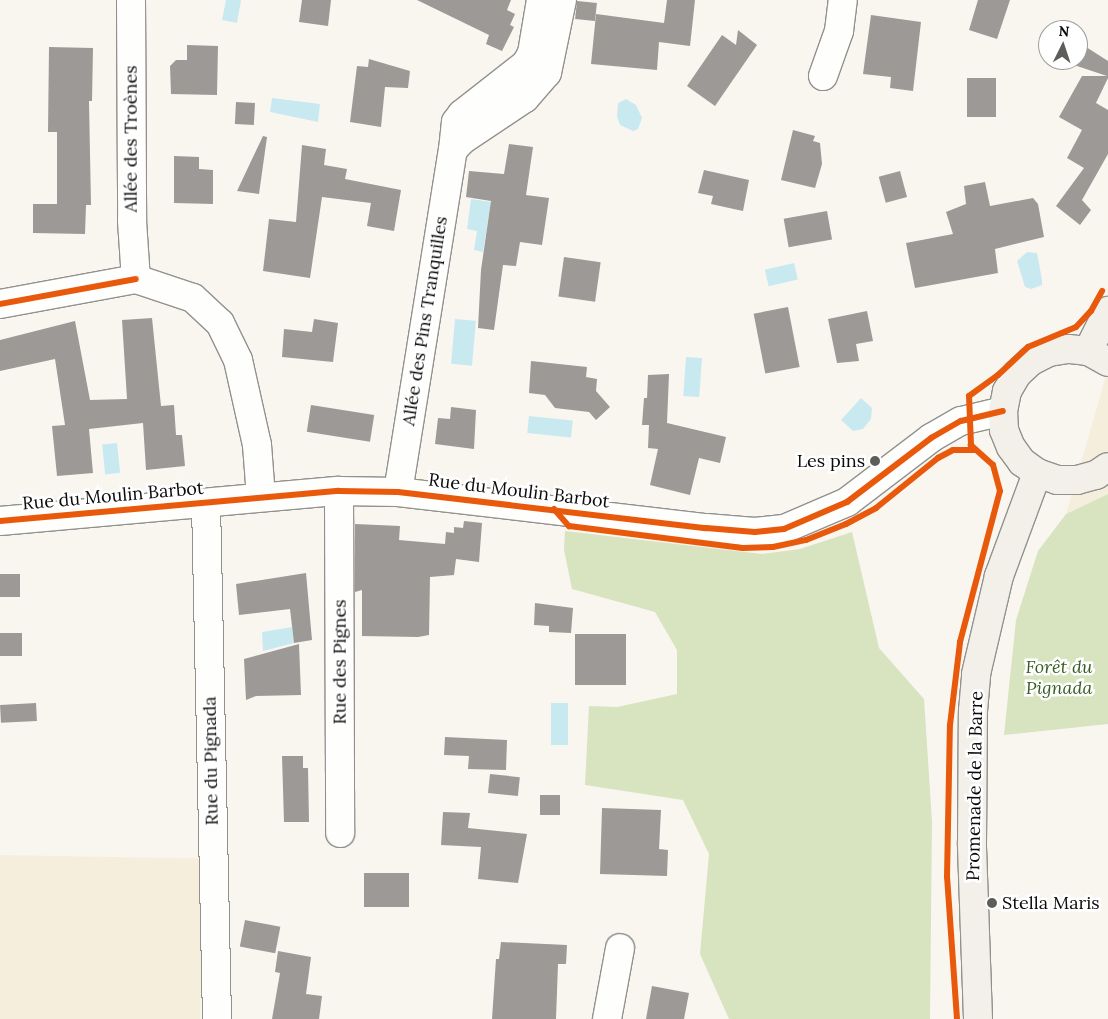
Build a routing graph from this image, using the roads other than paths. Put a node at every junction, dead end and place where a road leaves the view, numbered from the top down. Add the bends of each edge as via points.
1 (131, 0) edge
2 (540, 0) edge
3 (562, 0) edge
4 (843, 0) edge
5 (823, 76) dead end
6 (453, 150) junction
7 (136, 278) junction
8 (0, 304) edge
9 (1108, 311) edge
10 (1098, 357) edge
11 (1003, 411) junction
12 (1108, 468) edge
13 (1038, 473) junction
14 (339, 491) junction
15 (398, 492) junction
16 (261, 497) junction
17 (206, 503) junction
18 (0, 521) edge
19 (340, 834) dead end
20 (620, 948) dead end
21 (216, 1019) edge
22 (607, 1019) edge
23 (978, 1019) edge

1 - 7 street, Allée des Troènes via 132,221
2 - 6 street, Allée des Pins Tranquilles via 532,53 526,64 462,114 456,122
3 - 6 street via 547,73 525,98 462,140
4 - 5 street via 839,32
6 - 15 street, Allée des Pins Tranquilles
7 - 8 street
7 - 16 street via 193,298 220,323 241,370 256,446
9 - 10 main road
10 - 11 main road via 1068,349 1048,352 1031,361 1012,383
11 - 13 main road via 1004,430 1011,447 1022,462
11 - 15 street, Rue du Moulin Barbot via 961,421 931,438 846,502 784,529 756,532 706,528
12 - 13 main road via 1077,480 1056,480
13 - 23 main road, Promenade de la Barre via 999,576 976,674 972,843
14 - 15 street, Rue du Moulin Barbot
14 - 16 street, Rue du Moulin Barbot
14 - 19 street, Rue des Pignes
16 - 17 street, Rue du Moulin Barbot
17 - 18 street, Rue du Moulin Barbot
17 - 21 street, Rue du Pignada
20 - 22 street

